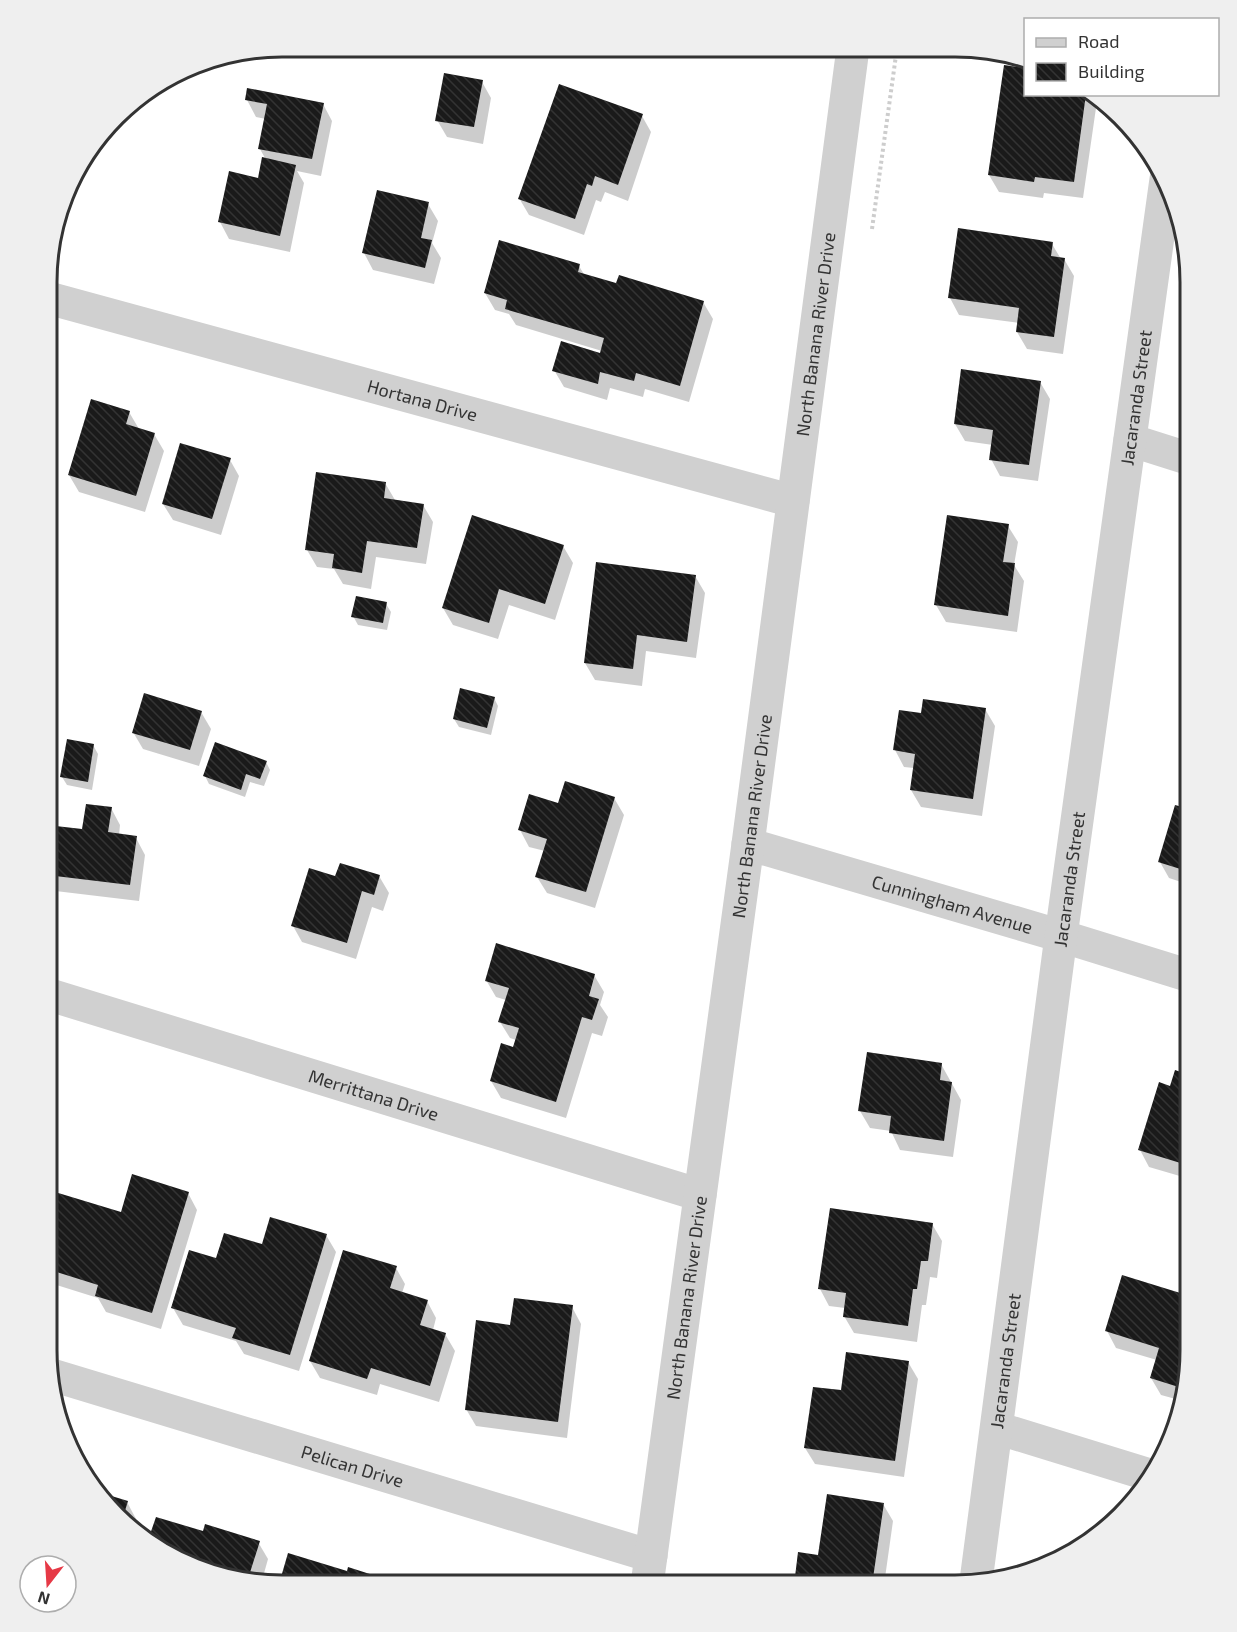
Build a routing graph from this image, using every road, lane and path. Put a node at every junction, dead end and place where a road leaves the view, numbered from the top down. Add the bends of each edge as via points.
1 (852, 57) edge
2 (1163, 197) edge
3 (57, 300) edge
4 (1130, 440) junction
5 (1180, 456) edge
6 (793, 501) junction
7 (748, 844) junction
8 (1061, 936) junction
9 (1180, 973) edge
10 (57, 997) edge
11 (700, 1194) junction
12 (59, 1377) edge
13 (997, 1428) junction
14 (1143, 1473) edge
15 (649, 1570) edge
16 (977, 1574) edge

1 - 6 street, North Banana River Drive
2 - 4 street, Jacaranda Street
3 - 6 street, Hortana Drive
4 - 5 street
4 - 8 street, Jacaranda Street
6 - 7 street, North Banana River Drive
7 - 8 street, Cunningham Avenue
7 - 11 street, North Banana River Drive
8 - 9 street, Cunningham Avenue
8 - 13 street, Jacaranda Street
10 - 11 street, Merrittana Drive
11 - 15 street, North Banana River Drive
12 - 15 street, Pelican Drive
13 - 14 street
13 - 16 street, Jacaranda Street

